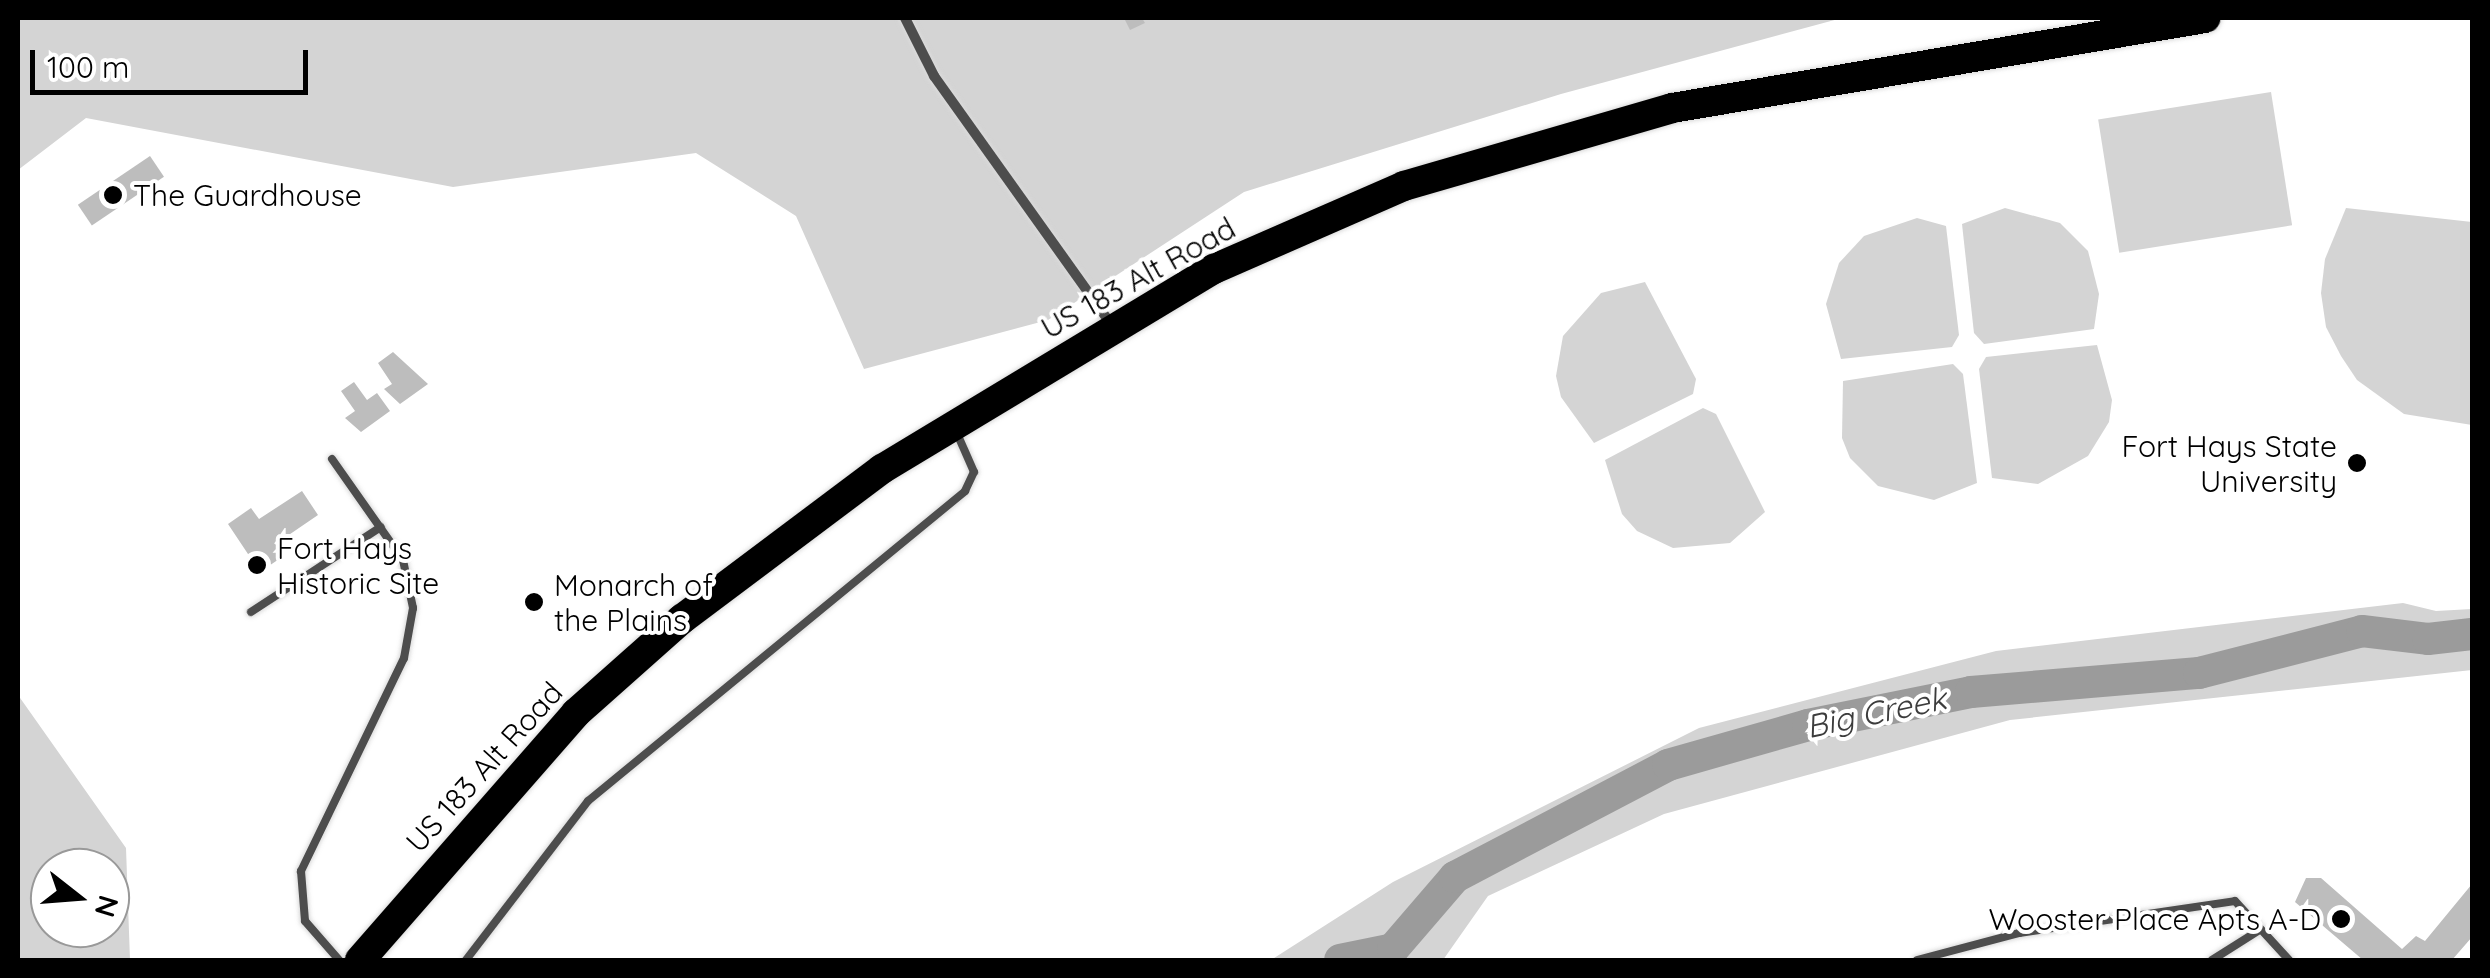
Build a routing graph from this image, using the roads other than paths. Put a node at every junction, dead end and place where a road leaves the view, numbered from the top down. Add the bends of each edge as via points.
1 (905, 18) edge
2 (2205, 18) edge
3 (1114, 329) junction
4 (953, 426) junction
5 (332, 459) dead end
6 (380, 527) junction
7 (251, 612) dead end
8 (2258, 931) junction
9 (339, 960) edge
10 (360, 960) edge
11 (466, 960) edge
12 (1917, 960) edge
13 (2212, 960) edge
14 (2289, 960) edge

1 - 3 street via 934,76
2 - 3 highway, US 183 Alt Road via 1672,108 1552,141 1404,186 1214,269
3 - 4 highway, US 183 Alt Road
4 - 10 highway, US 183 Alt Road via 795,530 576,713
4 - 11 lane via 974,472 965,492 588,801
5 - 6 lane
6 - 7 lane
6 - 9 lane via 408,576 408,641 315,834 298,884 305,921
8 - 12 lane via 2235,902 2018,933
8 - 13 lane
8 - 14 lane

